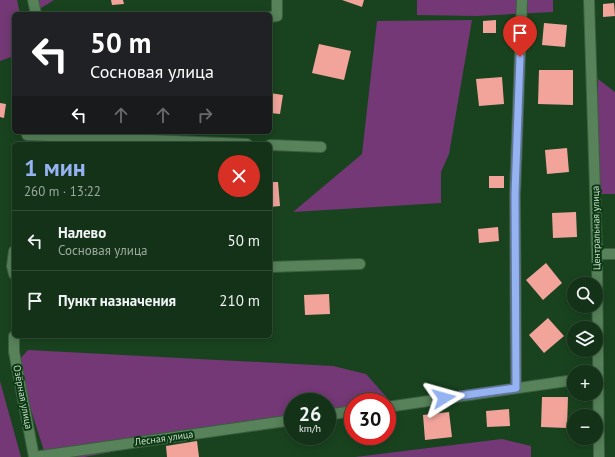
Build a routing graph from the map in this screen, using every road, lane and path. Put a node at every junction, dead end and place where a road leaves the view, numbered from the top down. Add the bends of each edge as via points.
1 (34, 0) edge
2 (277, 0) edge
3 (522, 0) edge
4 (589, 0) edge
5 (36, 12) edge
6 (272, 17) edge
7 (27, 137) edge
8 (184, 142) edge
9 (272, 145) edge
10 (321, 147) dead end
11 (597, 254) junction
12 (615, 254) edge
13 (360, 264) dead end
14 (272, 267) edge
15 (14, 338) edge
16 (567, 381) edge
17 (516, 388) junction
18 (396, 406) edge
19 (284, 421) edge
20 (34, 457) edge
21 (599, 457) edge

1 - 5 street
2 - 6 street via 277,16
3 - 17 street via 515,194
4 - 11 street, Центральная улица
7 - 8 street
9 - 10 street
11 - 12 street
11 - 21 street, Центральная улица
13 - 14 street
15 - 20 street, Озёрная улица via 14,352
16 - 17 street
17 - 18 street
19 - 20 street, Лесная улица

